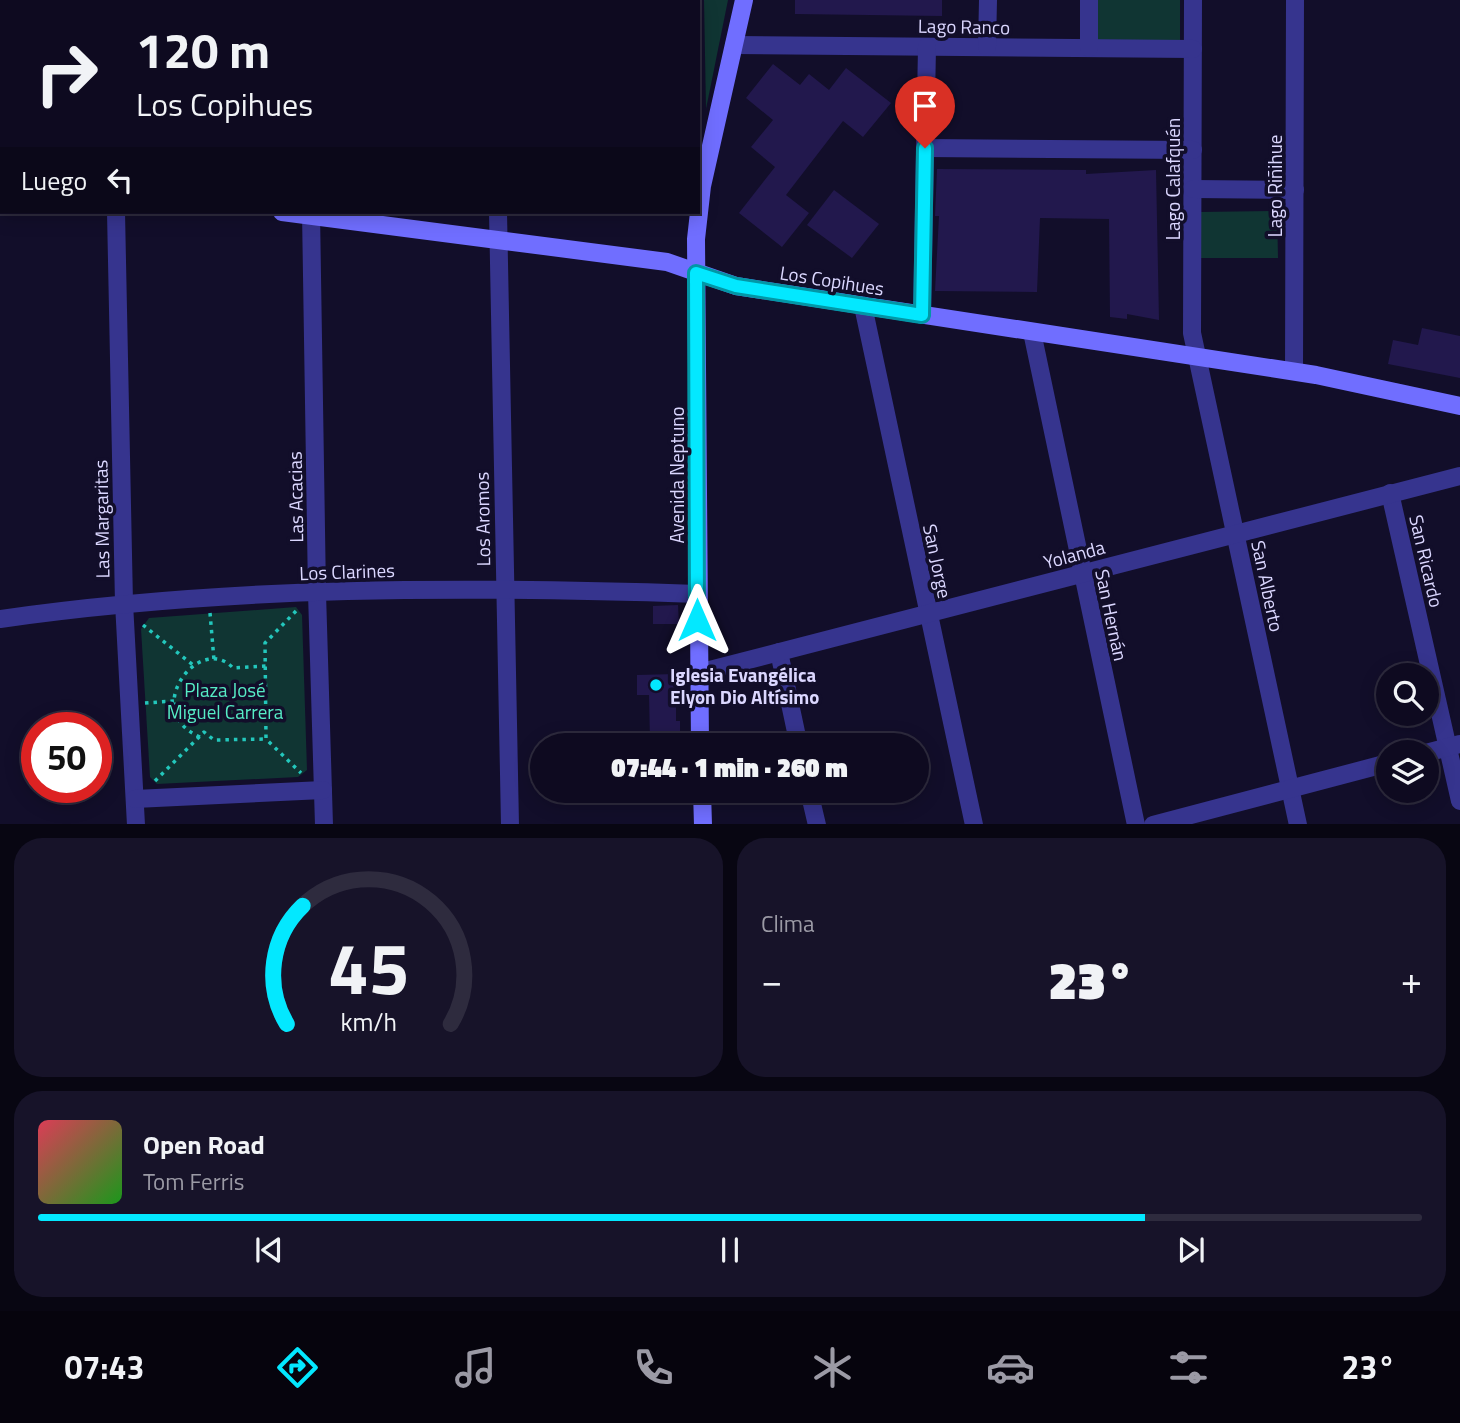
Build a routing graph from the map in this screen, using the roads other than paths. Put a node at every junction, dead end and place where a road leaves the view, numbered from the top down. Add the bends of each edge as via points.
1 (744, 0) edge
2 (988, 0) edge
3 (1089, 0) edge
4 (1193, 0) edge
5 (1295, 0) edge
6 (734, 45) junction
7 (927, 47) junction
8 (987, 47) junction
9 (1089, 48) junction
10 (1193, 49) junction
11 (925, 148) junction
12 (1193, 150) junction
13 (1193, 189) junction
14 (1294, 190) junction
15 (700, 193) edge
16 (116, 214) edge
17 (311, 214) edge
18 (498, 214) edge
19 (698, 214) edge
20 (498, 240) junction
21 (696, 273) junction
22 (863, 306) junction
23 (922, 315) junction
24 (1032, 332) junction
25 (1197, 357) junction
26 (1294, 372) junction
27 (1460, 406) edge
28 (1460, 475) edge
29 (1390, 493) junction
30 (1235, 533) junction
31 (1082, 573) junction
32 (505, 590) junction
33 (317, 593) junction
34 (697, 594) junction
35 (124, 603) junction
36 (928, 613) junction
37 (0, 619) edge
38 (779, 652) junction
39 (698, 673) junction
40 (700, 733) edge
41 (796, 733) edge
42 (1454, 745) edge
43 (1376, 766) edge
44 (1289, 789) junction
45 (315, 790) junction
46 (143, 799) junction
47 (1460, 802) edge
48 (702, 803) edge
49 (812, 803) edge
50 (136, 824) edge
51 (324, 824) edge
52 (510, 824) edge
53 (703, 824) edge
54 (817, 824) edge
55 (974, 824) edge
56 (1136, 824) edge
57 (1153, 824) edge
58 (1298, 824) edge

1 - 6 street, Avenida Neptuno
2 - 8 street
3 - 9 street
4 - 10 street, Lago Calafquén
5 - 14 street, Lago Riñihue
6 - 7 street, Lago Ranco
6 - 15 street, Avenida Neptuno
7 - 8 street, Lago Ranco
7 - 11 street
8 - 9 street, Lago Ranco
9 - 10 street, Lago Ranco
10 - 12 street, Lago Calafquén
11 - 12 street
11 - 23 street
12 - 13 street, Lago Calafquén
13 - 14 street
13 - 25 street, Lago Calafquén via 1192,333
14 - 26 street, Lago Riñihue
16 - 35 street, Las Margaritas
17 - 20 street, Los Copihues
17 - 33 street, Las Acacias
18 - 20 street, Los Aromos
19 - 21 street, Avenida Neptuno
20 - 21 street, Los Copihues via 667,262
20 - 32 street, Los Aromos
21 - 22 street, Los Copihues via 724,284
21 - 34 street, Avenida Neptuno
22 - 23 street, Los Copihues
22 - 36 street, San Jorge
23 - 24 street, Los Copihues
24 - 25 street, Los Copihues
24 - 31 street, San Hernán
25 - 26 street, Los Copihues
25 - 30 street, San Alberto
26 - 27 street, Los Copihues
28 - 29 street, Yolanda
29 - 30 street, Yolanda
29 - 42 street, San Ricardo
30 - 31 street, Yolanda
30 - 44 street, San Alberto
31 - 36 street, Yolanda
31 - 56 street, San Hernán
32 - 33 street, Los Clarines
32 - 34 street, Los Clarines
32 - 52 street, Los Aromos
33 - 35 street, Los Clarines
33 - 45 street, Las Acacias
34 - 39 street, Avenida Neptuno
35 - 37 street, Los Clarines
35 - 46 street, Las Margaritas
36 - 38 street, Yolanda
36 - 55 street, San Jorge
38 - 39 street, Yolanda
38 - 41 street
39 - 40 street, Avenida Neptuno
42 - 47 street, San Ricardo
43 - 44 street
44 - 57 street
44 - 58 street, San Alberto
45 - 46 street
45 - 51 street, Las Acacias
46 - 50 street, Las Margaritas
48 - 53 street
49 - 54 street

